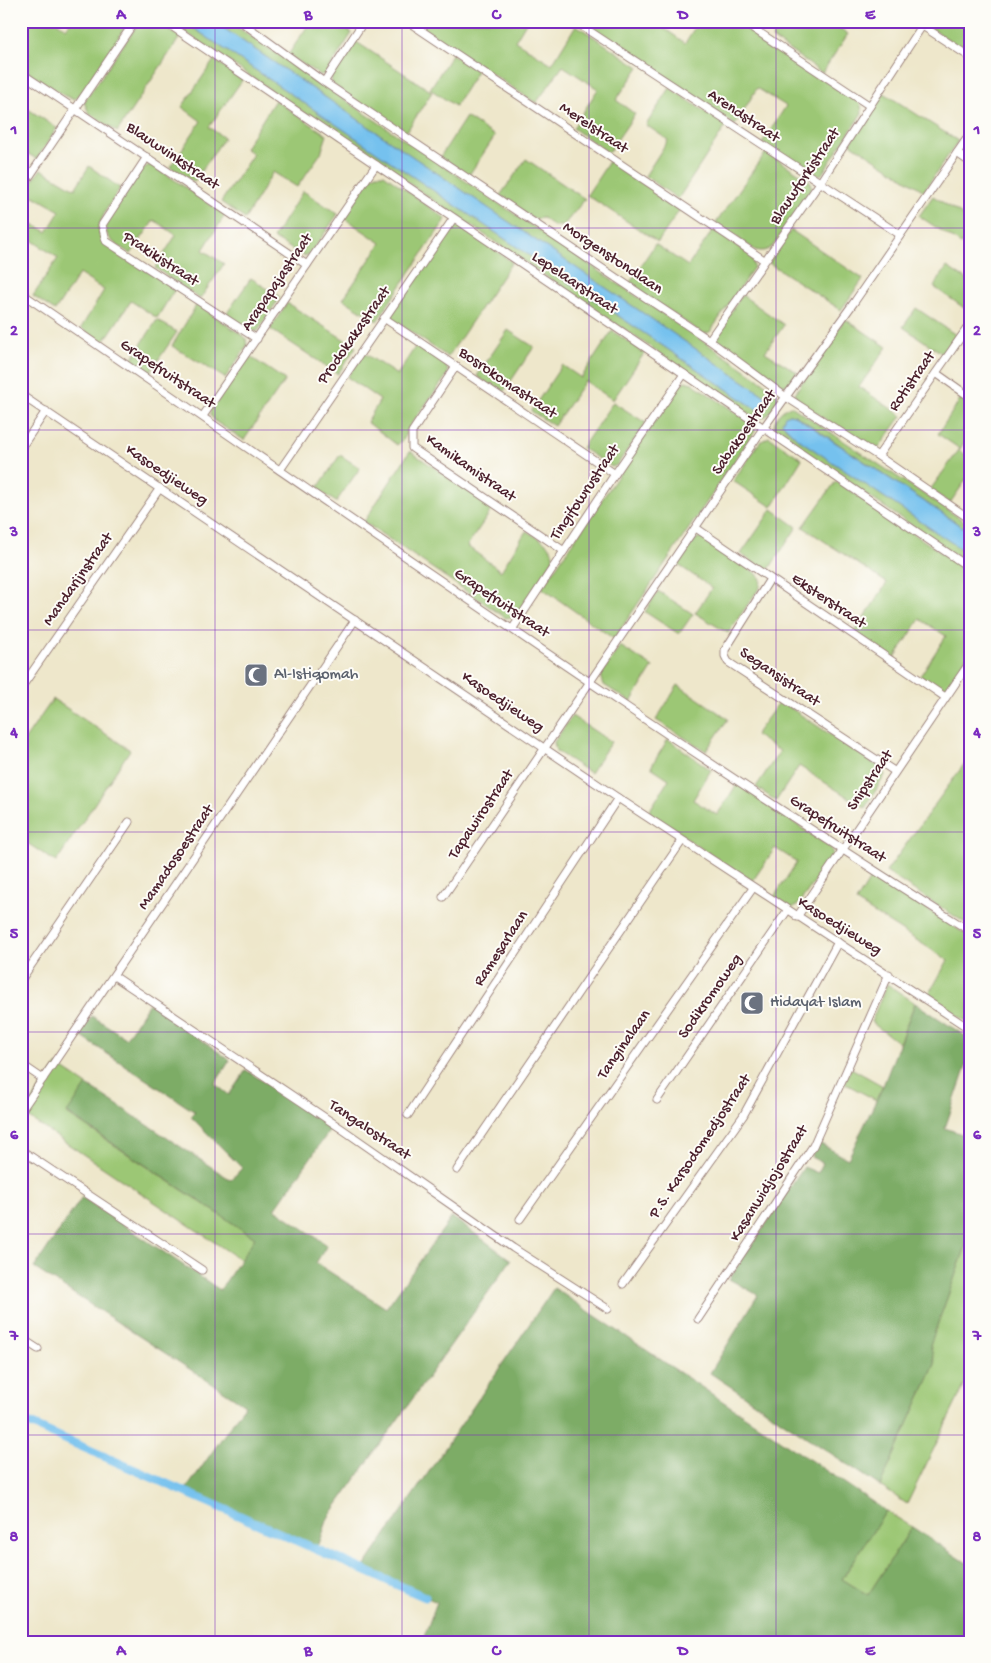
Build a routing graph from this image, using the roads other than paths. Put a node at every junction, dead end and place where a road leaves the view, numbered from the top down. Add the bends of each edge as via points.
1 (135, 21) edge
2 (164, 21) edge
3 (240, 21) edge
4 (364, 21) edge
5 (407, 21) edge
6 (574, 21) edge
7 (742, 21) edge
8 (915, 21) edge
9 (251, 24) edge
10 (922, 26) junction
11 (970, 57) edge
12 (21, 73) edge
13 (324, 82) junction
14 (870, 106) junction
15 (76, 109) junction
16 (970, 134) edge
17 (957, 153) junction
18 (147, 157) junction
19 (970, 162) edge
20 (376, 165) junction
21 (819, 184) junction
22 (21, 189) edge
23 (453, 219) junction
24 (899, 234) junction
25 (764, 260) junction
26 (307, 265) junction
27 (21, 293) edge
28 (384, 318) junction
29 (970, 324) edge
30 (257, 339) junction
31 (708, 340) junction
32 (456, 366) junction
33 (936, 373) junction
34 (684, 374) junction
35 (21, 395) edge
36 (786, 397) junction
37 (970, 397) edge
38 (46, 411) junction
39 (202, 416) junction
40 (764, 427) junction
41 (21, 448) edge
42 (878, 456) junction
43 (280, 470) junction
44 (615, 474) junction
45 (160, 488) junction
46 (970, 519) edge
47 (696, 528) junction
48 (564, 551) junction
49 (970, 568) edge
50 (770, 579) junction
51 (355, 620) junction
52 (513, 628) junction
53 (970, 662) edge
54 (590, 681) junction
55 (21, 688) edge
56 (946, 697) junction
57 (543, 748) junction
58 (894, 771) junction
59 (618, 798) junction
60 (129, 822) dead end
61 (682, 841) junction
62 (841, 850) junction
63 (753, 888) junction
64 (443, 897) dead end
65 (787, 910) junction
66 (797, 916) junction
67 (970, 931) edge
68 (838, 942) junction
69 (889, 974) junction
70 (114, 976) junction
71 (21, 980) edge
72 (970, 1029) edge
73 (21, 1064) edge
74 (42, 1079) junction
75 (657, 1100) dead end
76 (21, 1111) edge
77 (408, 1115) dead end
78 (21, 1150) edge
79 (457, 1170) dead end
80 (520, 1219) dead end
81 (202, 1270) dead end
82 (623, 1284) dead end
83 (608, 1309) dead end
84 (698, 1319) dead end
85 (21, 1338) edge
86 (38, 1349) dead end

1 - 15 street
2 - 20 street, Lepelaarstraat
3 - 9 street, Morgenstondlaan
4 - 13 street
5 - 25 street, Merelstraat
6 - 21 street, Arendstraat
7 - 14 street
8 - 10 street
9 - 13 street, Morgenstondlaan
10 - 11 street
10 - 14 street, Blauwforkistraat
12 - 15 street, Blauwvinkstraat
13 - 31 street, Morgenstondlaan
14 - 21 street, Blauwforkistraat
15 - 18 street, Blauwvinkstraat
15 - 22 street
16 - 17 street, Sabakoestraat
17 - 19 street
17 - 24 street, Sabakoestraat
18 - 26 street, Blauwvinkstraat
18 - 30 street, Prakikistraat via 102,225 106,241
20 - 23 street, Lepelaarstraat
20 - 26 street, Arapapajastraat
21 - 24 street, Arendstraat
21 - 25 street, Blauwforkistraat
23 - 28 street, Prodokakastraat
23 - 34 street, Lepelaarstraat
24 - 36 street, Sabakoestraat
25 - 31 street, Blauwforkistraat
26 - 30 street, Arapapajastraat
27 - 39 street, Grapefruitstraat
28 - 32 street, Bosrokomastraat
28 - 43 street, Prodokakastraat
29 - 33 street, Rotistraat
30 - 39 street, Arapapajastraat
31 - 36 street, Morgenstondlaan
32 - 44 street, Bosrokomastraat
32 - 48 street, Kamikamistraat via 412,432 412,448
33 - 37 street
33 - 42 street, Rotistraat
34 - 40 street, Lepelaarstraat
34 - 44 street, Tingifowrustraat
35 - 38 street, Kasoedjieweg
36 - 40 street, Sabakoestraat
36 - 42 street, Morgenstondlaan
38 - 41 street
38 - 45 street, Kasoedjieweg
39 - 43 street, Grapefruitstraat
40 - 47 street, Sabakoestraat
40 - 49 street, Lepelaarstraat
42 - 46 street, Morgenstondlaan
43 - 52 street, Grapefruitstraat
44 - 48 street, Tingifowrustraat
45 - 51 street, Kasoedjieweg
45 - 55 street, Mandarijnstraat
47 - 50 street, Eksterstraat
47 - 54 street, Sabakoestraat
48 - 52 street, Tingifowrustraat
50 - 56 street, Eksterstraat
50 - 58 street, Segansistraat via 725,650 728,662
51 - 57 street, Kasoedjieweg
51 - 70 street, Mamadosoestraat
52 - 54 street, Grapefruitstraat
53 - 56 street, Snipstraat
54 - 57 street, Sabakoestraat
54 - 62 street, Grapefruitstraat
56 - 58 street, Snipstraat
57 - 59 street, Kasoedjieweg
57 - 64 street, Tapawirostraat
58 - 62 street, Snipstraat
59 - 61 street, Kasoedjieweg
59 - 77 street, Ramesarlaan
60 - 71 street
61 - 63 street, Kasoedjieweg
61 - 79 street
62 - 66 street, Snipstraat
62 - 67 street, Grapefruitstraat
63 - 65 street, Kasoedjieweg
63 - 80 street, Tanginalaan
65 - 66 street, Kasoedjieweg
65 - 75 street, Sodikromoweg
66 - 68 street, Kasoedjieweg
68 - 69 street, Kasoedjieweg
68 - 82 street, P.S. Karsodomedjostraat via 742,1116
69 - 72 street, Kasoedjieweg
69 - 84 street, Kasanwidjojostraat via 814,1146
70 - 74 street, Mamadosoestraat
70 - 83 street, Tangalostraat via 342,1128 513,1248
73 - 74 street
74 - 76 street, Mamadosoestraat
78 - 81 street
85 - 86 street

